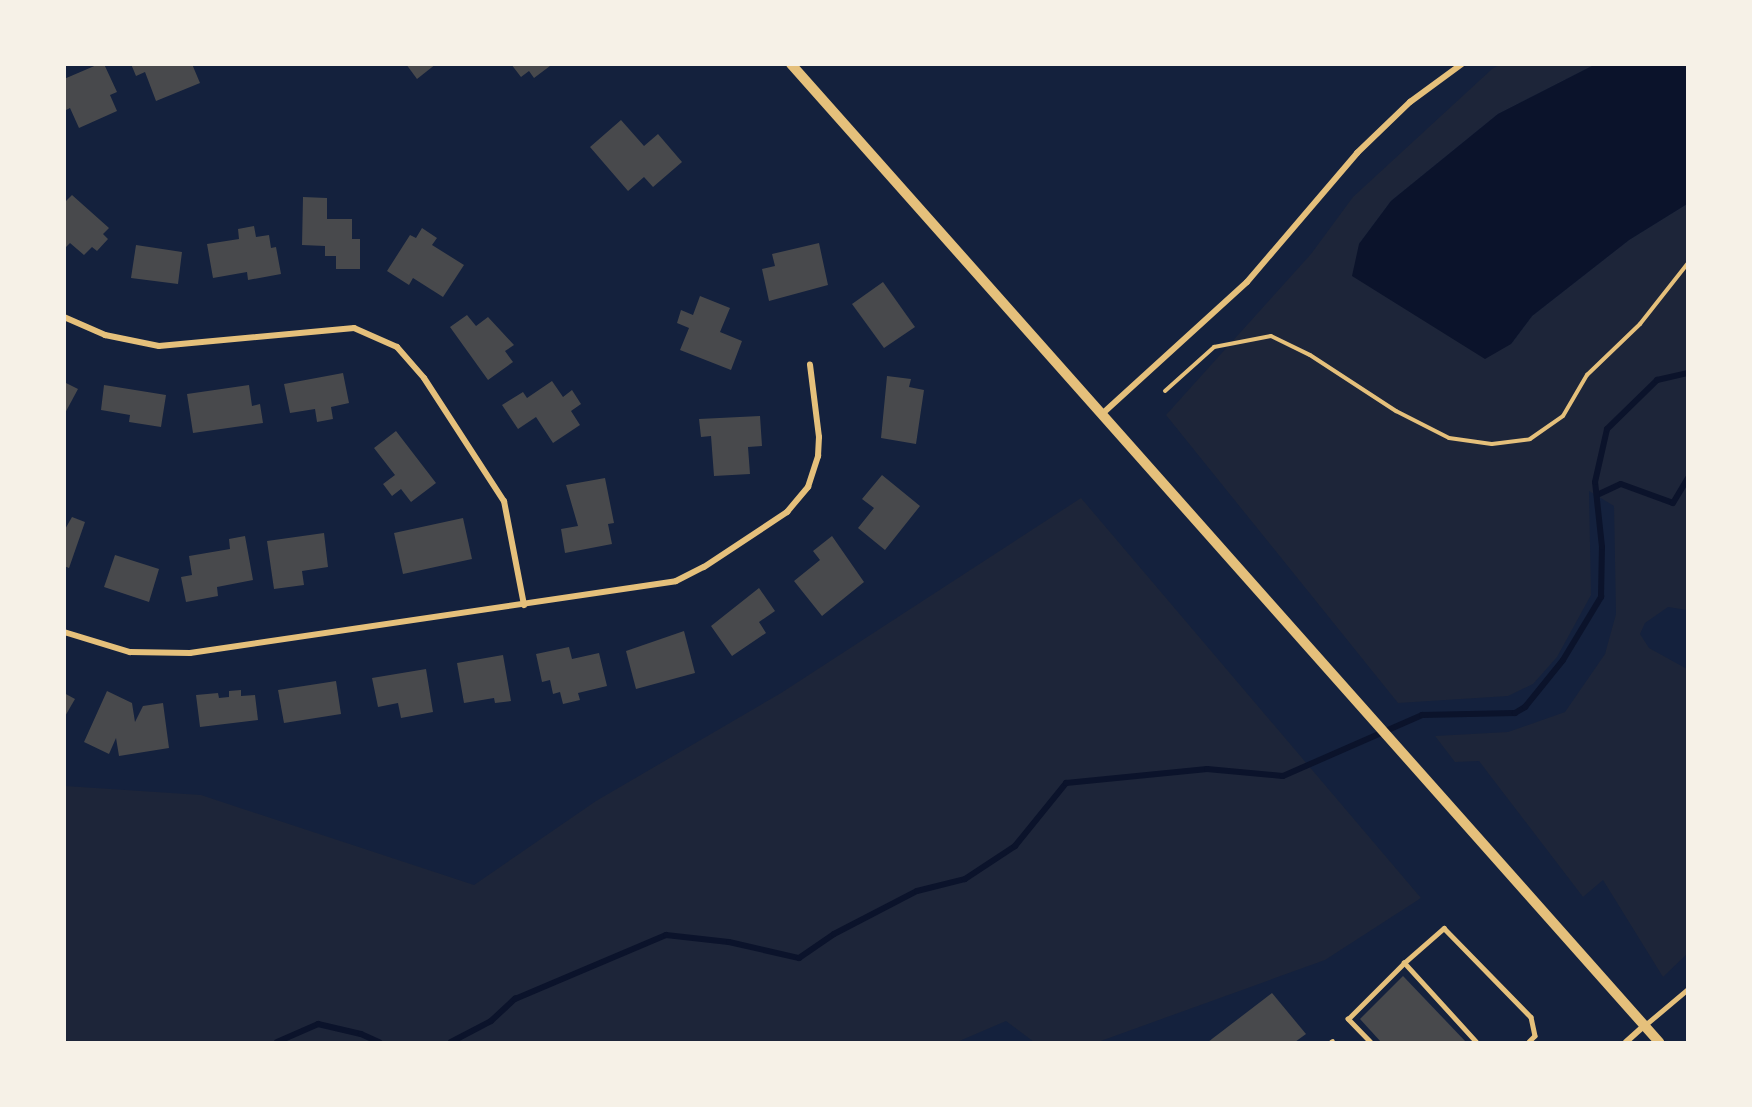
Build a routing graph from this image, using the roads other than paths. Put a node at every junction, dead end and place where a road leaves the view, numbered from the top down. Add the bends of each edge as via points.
1 (791, 64) edge
2 (1462, 64) edge
3 (64, 317) edge
4 (810, 365) dead end
5 (1102, 414) junction
6 (524, 605) junction
7 (64, 632) edge
8 (1404, 963) junction
9 (1688, 989) edge
10 (1644, 1026) junction
11 (1370, 1042) edge
12 (1476, 1042) edge
13 (1530, 1042) edge
14 (1626, 1042) edge
15 (1659, 1042) edge

1 - 5 street
2 - 5 street via 1410,102 1310,205 1247,282
3 - 6 street via 105,335 159,346 354,328 397,347 424,378 504,501
4 - 6 street via 818,456 808,487 787,512 676,581
5 - 10 street
6 - 7 street via 190,652 130,652
8 - 11 lane via 1348,1019
8 - 12 lane
8 - 13 lane via 1444,928 1531,1017 1535,1036
9 - 10 lane
10 - 14 street
10 - 15 street

